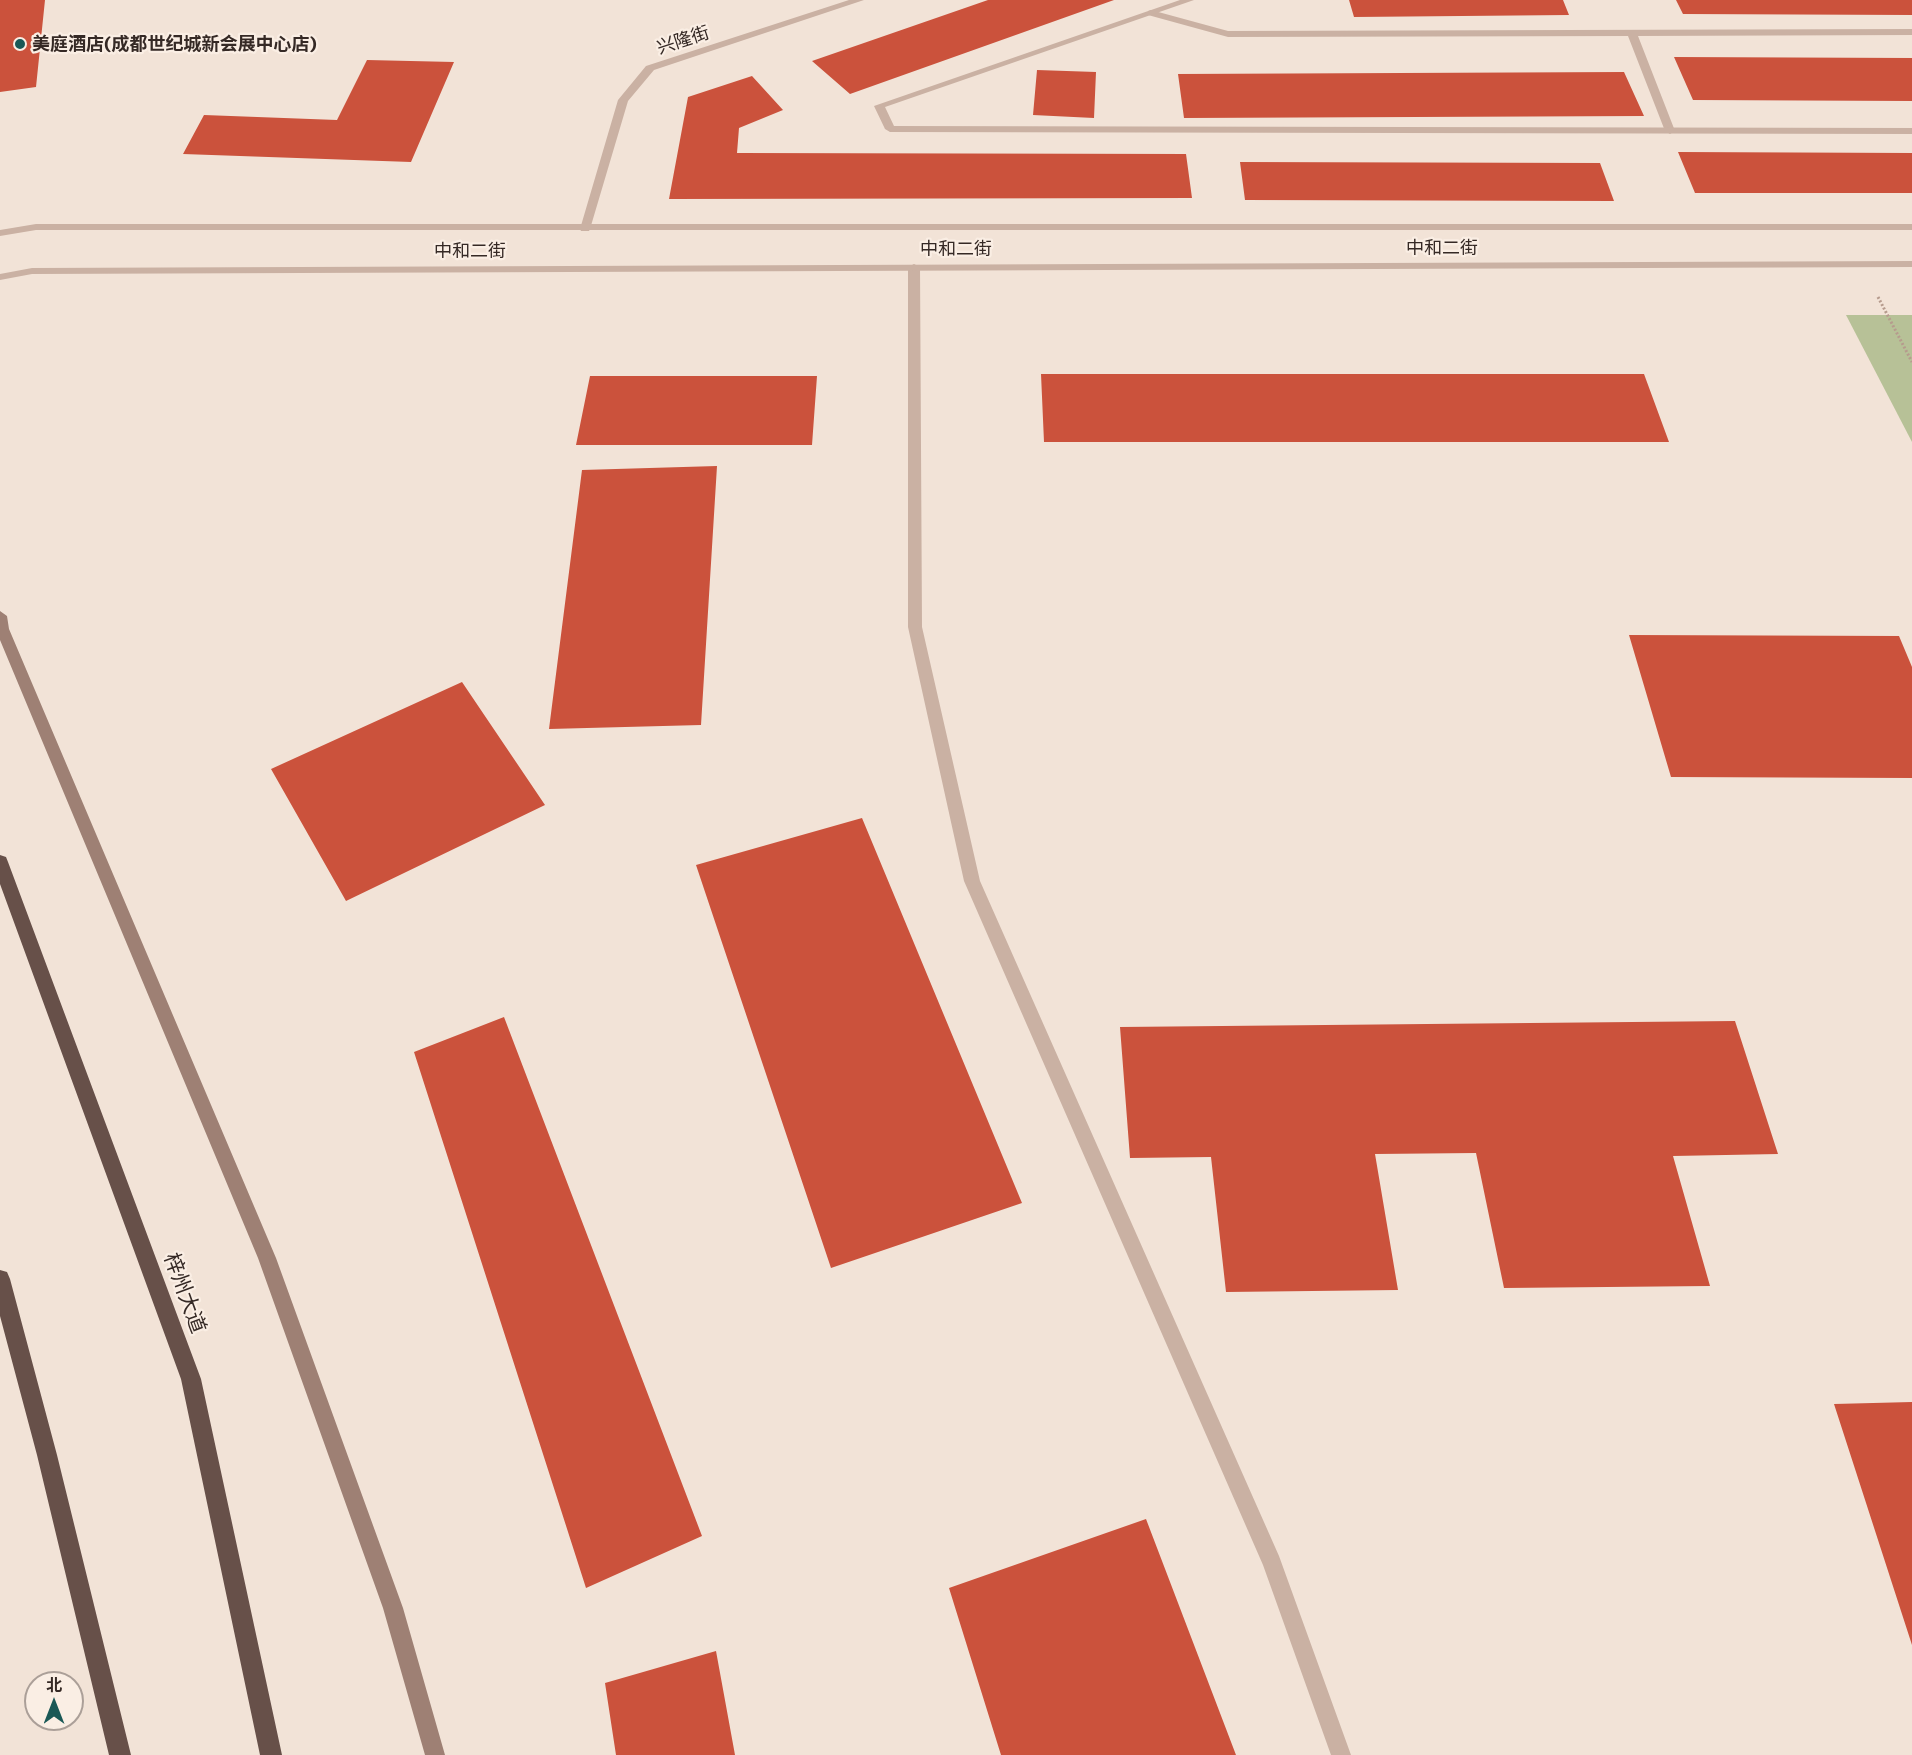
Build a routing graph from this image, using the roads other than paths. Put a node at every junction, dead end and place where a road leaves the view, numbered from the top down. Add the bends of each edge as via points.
1 (859, 0) edge
2 (1189, 0) edge
3 (1151, 13) junction
4 (1912, 32) edge
5 (1632, 33) junction
6 (1670, 131) junction
7 (1912, 131) edge
8 (1912, 227) edge
9 (585, 228) junction
10 (0, 234) edge
11 (1912, 264) edge
12 (914, 267) junction
13 (0, 278) edge
14 (0, 616) edge
15 (0, 862) edge
16 (0, 1279) edge
17 (120, 1755) edge
18 (271, 1755) edge
19 (435, 1755) edge
20 (1341, 1755) edge

1 - 9 street, 兴隆街 via 650,68 623,100
2 - 3 street
3 - 5 street via 1228,34
3 - 6 street via 879,106 890,129
4 - 5 street
5 - 6 street
6 - 7 street
8 - 9 street, 中和二街
9 - 10 street, 中和二街 via 36,227
11 - 12 street, 中和二街
12 - 13 street, 中和二街 via 44,271
12 - 20 street via 915,627 972,881 1272,1563
14 - 19 main road via 2,629 267,1258 393,1608
15 - 18 highway, 梓州大道 via 191,1379
16 - 17 highway

